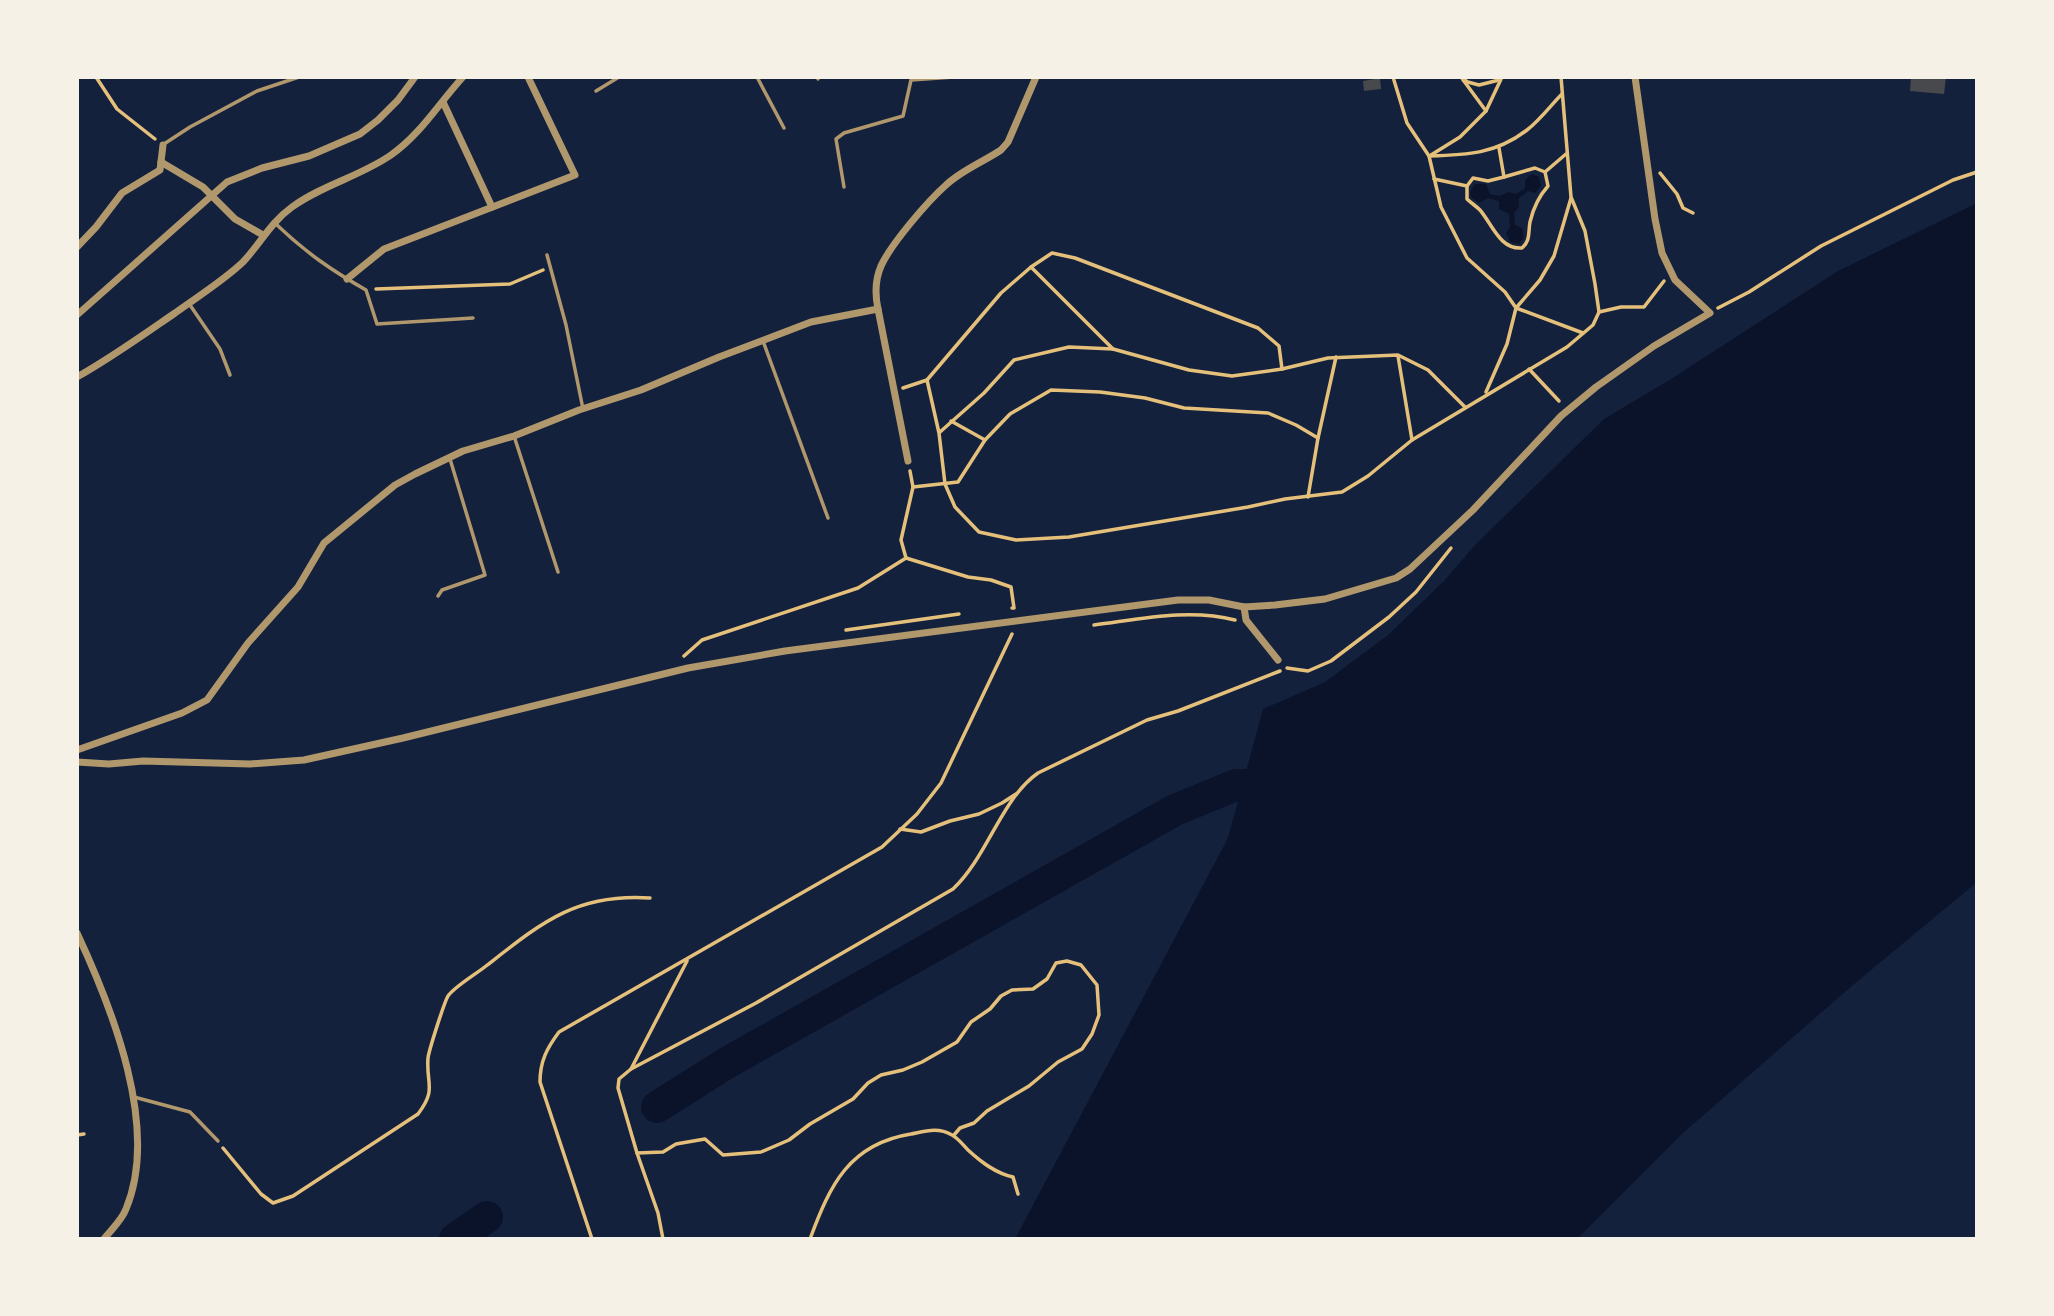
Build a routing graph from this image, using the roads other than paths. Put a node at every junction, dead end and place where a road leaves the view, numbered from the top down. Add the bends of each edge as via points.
1 (299, 77) edge
2 (415, 77) edge
3 (463, 77) edge
4 (528, 77) edge
5 (619, 77) edge
6 (757, 77) edge
7 (954, 77) edge
8 (1635, 77) edge
9 (1033, 78) edge
10 (596, 91) dead end
11 (443, 102) junction
12 (784, 128) dead end
13 (163, 145) joint
14 (161, 162) junction
15 (845, 187) dead end
16 (211, 197) junction
17 (492, 207) junction
18 (275, 222) junction
19 (263, 235) junction
20 (77, 247) edge
21 (547, 256) dead end
22 (348, 279) junction
23 (188, 303) junction
24 (878, 309) junction
25 (77, 316) edge
26 (473, 318) dead end
27 (763, 341) junction
28 (230, 375) dead end
29 (77, 377) edge
30 (583, 409) junction
31 (514, 436) junction
32 (449, 457) junction
33 (908, 461) road end
34 (828, 518) dead end
35 (558, 572) dead end
36 (438, 596) dead end
37 (1244, 607) junction
38 (1278, 660) dead end
39 (77, 750) edge
40 (77, 762) edge
41 (77, 933) edge
42 (134, 1097) junction
43 (218, 1141) road end
44 (104, 1239) edge

1 - 13 lane via 257,91
2 - 16 street via 398,100 360,134 289,163 242,175
3 - 11 street
4 - 17 street via 575,175
5 - 10 lane
6 - 12 lane
7 - 15 lane via 911,80 904,116 836,139
8 - 37 street via 1662,253 1672,275 1710,313 1596,387 1529,448 1473,510 1396,578 1325,599
9 - 24 street via 1002,150 946,184 881,266 875,296
11 - 17 street
11 - 18 street via 419,131 388,157 302,200
13 - 14 street
14 - 16 street via 203,187
14 - 20 street via 160,170 122,192
16 - 19 street via 235,219
16 - 25 street
17 - 22 street via 384,249
18 - 19 street
18 - 22 lane via 325,267
19 - 23 street via 243,261
21 - 30 lane
22 - 26 lane via 366,290 377,324
23 - 28 lane via 220,349
23 - 29 street
24 - 27 street via 811,322
24 - 33 street
27 - 30 street
27 - 34 lane
30 - 31 street
31 - 32 street
31 - 35 lane
32 - 36 lane via 485,575 442,590
32 - 39 street via 395,485 324,543 298,587 248,643 207,700
37 - 38 street via 1246,620
37 - 40 street via 1178,600 785,651 669,673 304,760 250,764
41 - 42 street via 97,976
42 - 43 lane via 190,1112
42 - 44 street via 135,1182 126,1211

